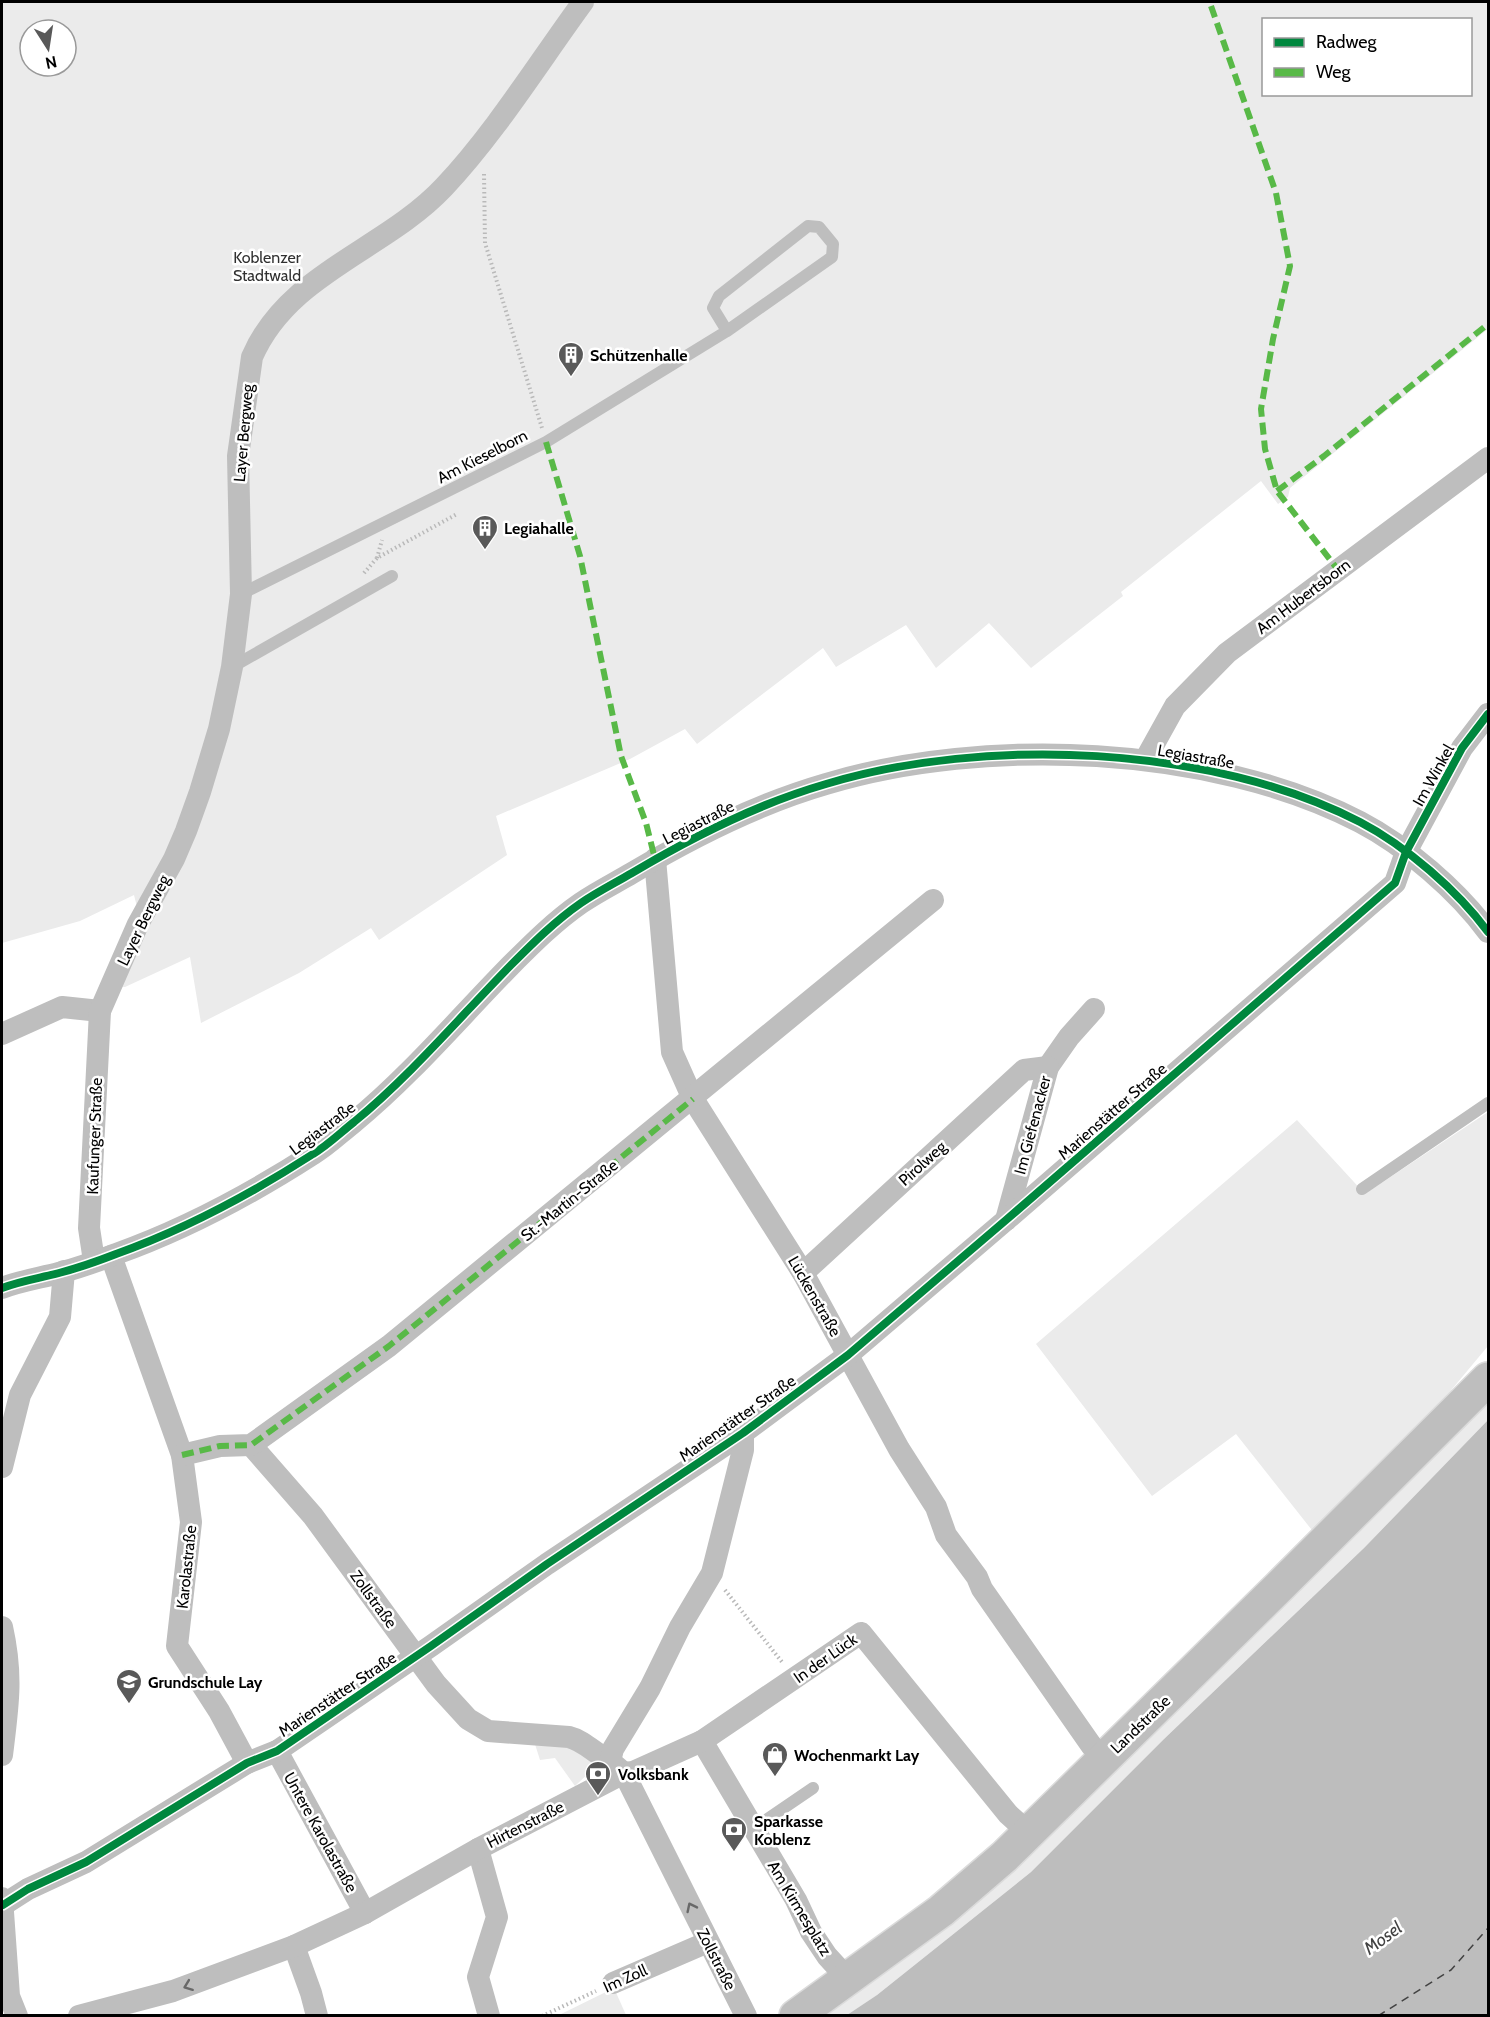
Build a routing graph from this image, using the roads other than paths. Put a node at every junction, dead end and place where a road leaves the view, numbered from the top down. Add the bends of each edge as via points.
1 (583, 2) edge
2 (728, 331) junction
3 (1488, 458) edge
4 (392, 576) dead end
5 (241, 594) junction
6 (232, 667) junction
7 (1488, 714) edge
8 (1145, 760) junction
9 (1406, 852) junction
10 (655, 859) junction
11 (933, 900) dead end
12 (1488, 932) edge
13 (1094, 1009) dead end
14 (100, 1011) junction
15 (2, 1034) edge
16 (1048, 1067) junction
17 (693, 1099) junction
18 (1488, 1103) edge
19 (1362, 1189) dead end
20 (1006, 1220) junction
21 (102, 1258) junction
22 (64, 1271) junction
23 (803, 1273) junction
24 (2, 1288) edge
25 (848, 1355) junction
26 (1488, 1362) edge
27 (1488, 1379) edge
28 (1461, 1404) junction
29 (743, 1433) junction
30 (251, 1445) junction
31 (182, 1455) junction
32 (2, 1467) edge
33 (2, 1627) edge
34 (416, 1656) junction
35 (5, 1696) edge
36 (702, 1741) junction
37 (277, 1751) junction
38 (2, 1755) edge
39 (1104, 1760) junction
40 (247, 1763) junction
41 (617, 1767) junction
42 (813, 1788) dead end
43 (753, 1829) junction
44 (1029, 1833) junction
45 (478, 1849) junction
46 (2, 1901) edge
47 (365, 1913) junction
48 (708, 1942) junction
49 (294, 1946) junction
50 (848, 1979) junction
51 (613, 1983) road end
52 (9, 2003) edge
53 (79, 2016) edge
54 (316, 2016) edge
55 (489, 2016) edge
56 (746, 2016) edge
57 (796, 2016) edge

1 - 5 street, Layer Bergweg via 444,187 393,230 312,282 288,303 258,343 248,376 238,456
2 - 2 lane, Am Kieselborn via 832,257 833,244 819,227 808,226 719,296 713,308
2 - 5 lane, Am Kieselborn via 546,442
3 - 8 street, Am Hubertsborn via 1227,653 1175,706
4 - 6 lane
5 - 6 street, Layer Bergweg
6 - 14 street, Layer Bergweg via 219,729 186,831 138,924
7 - 9 street, Im Winkel via 1462,748
8 - 9 street, Legiastraße via 1231,775 1282,789 1364,824
8 - 10 street, Legiastraße via 1021,754 908,765 826,783 789,796 695,836
9 - 12 street, Legiastraße via 1470,908
9 - 20 street, Marienstätter Straße via 1395,883
10 - 17 street, Lückenstraße via 672,1052
10 - 21 street, Legiastraße via 582,902 550,927 406,1074 319,1150 216,1211
11 - 17 street, St.-Martin-Straße
13 - 16 street, Im Giefenacker
14 - 15 street via 62,1007
14 - 21 street, Kaufunger Straße via 89,1228
16 - 20 street, Im Giefenacker
16 - 23 street, Pirolweg via 1024,1070
17 - 23 street, Lückenstraße
17 - 30 street, St.-Martin-Straße via 389,1346
18 - 19 lane
20 - 25 street, Marienstätter Straße
21 - 22 street, Legiastraße
21 - 31 street, Karolastraße
22 - 24 street, Legiastraße
22 - 32 street via 60,1317 20,1395
23 - 25 street, Lückenstraße
25 - 29 street, Marienstätter Straße
25 - 39 street, Lückenstraße via 936,1507 946,1535
26 - 28 main road, Landstraße
27 - 28 main road, Landstraße
28 - 39 main road, Landstraße
29 - 34 street, Marienstätter Straße
29 - 41 street via 743,1450 712,1573 613,1749
30 - 31 street via 220,1446
30 - 34 street, Zollstraße via 313,1516
31 - 40 street, Karolastraße via 191,1522 177,1646
33 - 35 street via 8,1657
34 - 37 street, Marienstätter Straße
34 - 41 street, Zollstraße via 451,1702 479,1728 569,1737
35 - 38 street
36 - 41 street, In der Lück via 633,1772
36 - 43 street, Am Kirmesplatz
36 - 44 street, In der Lück via 861,1633 1008,1814
37 - 40 street, Marienstätter Straße
37 - 47 street, Untere Karolastraße
39 - 44 main road, Landstraße
40 - 46 street, Marienstätter Straße via 86,1862
41 - 45 street, Hirtenstraße
48 -> 41 street, Zollstraße
42 - 43 lane
43 - 50 street, Am Kirmesplatz via 811,1932
44 - 50 main road, Landstraße via 962,1894
45 - 47 street, Hirtenstraße
45 - 55 street via 497,1917 478,1977
46 - 52 street
47 - 49 street, Hirtenstraße
48 - 51 street, Im Zoll
48 - 56 street, Zollstraße
49 -> 53 street, Hirtenstraße via 173,1991
49 - 54 street
50 - 57 main road, Landstraße

